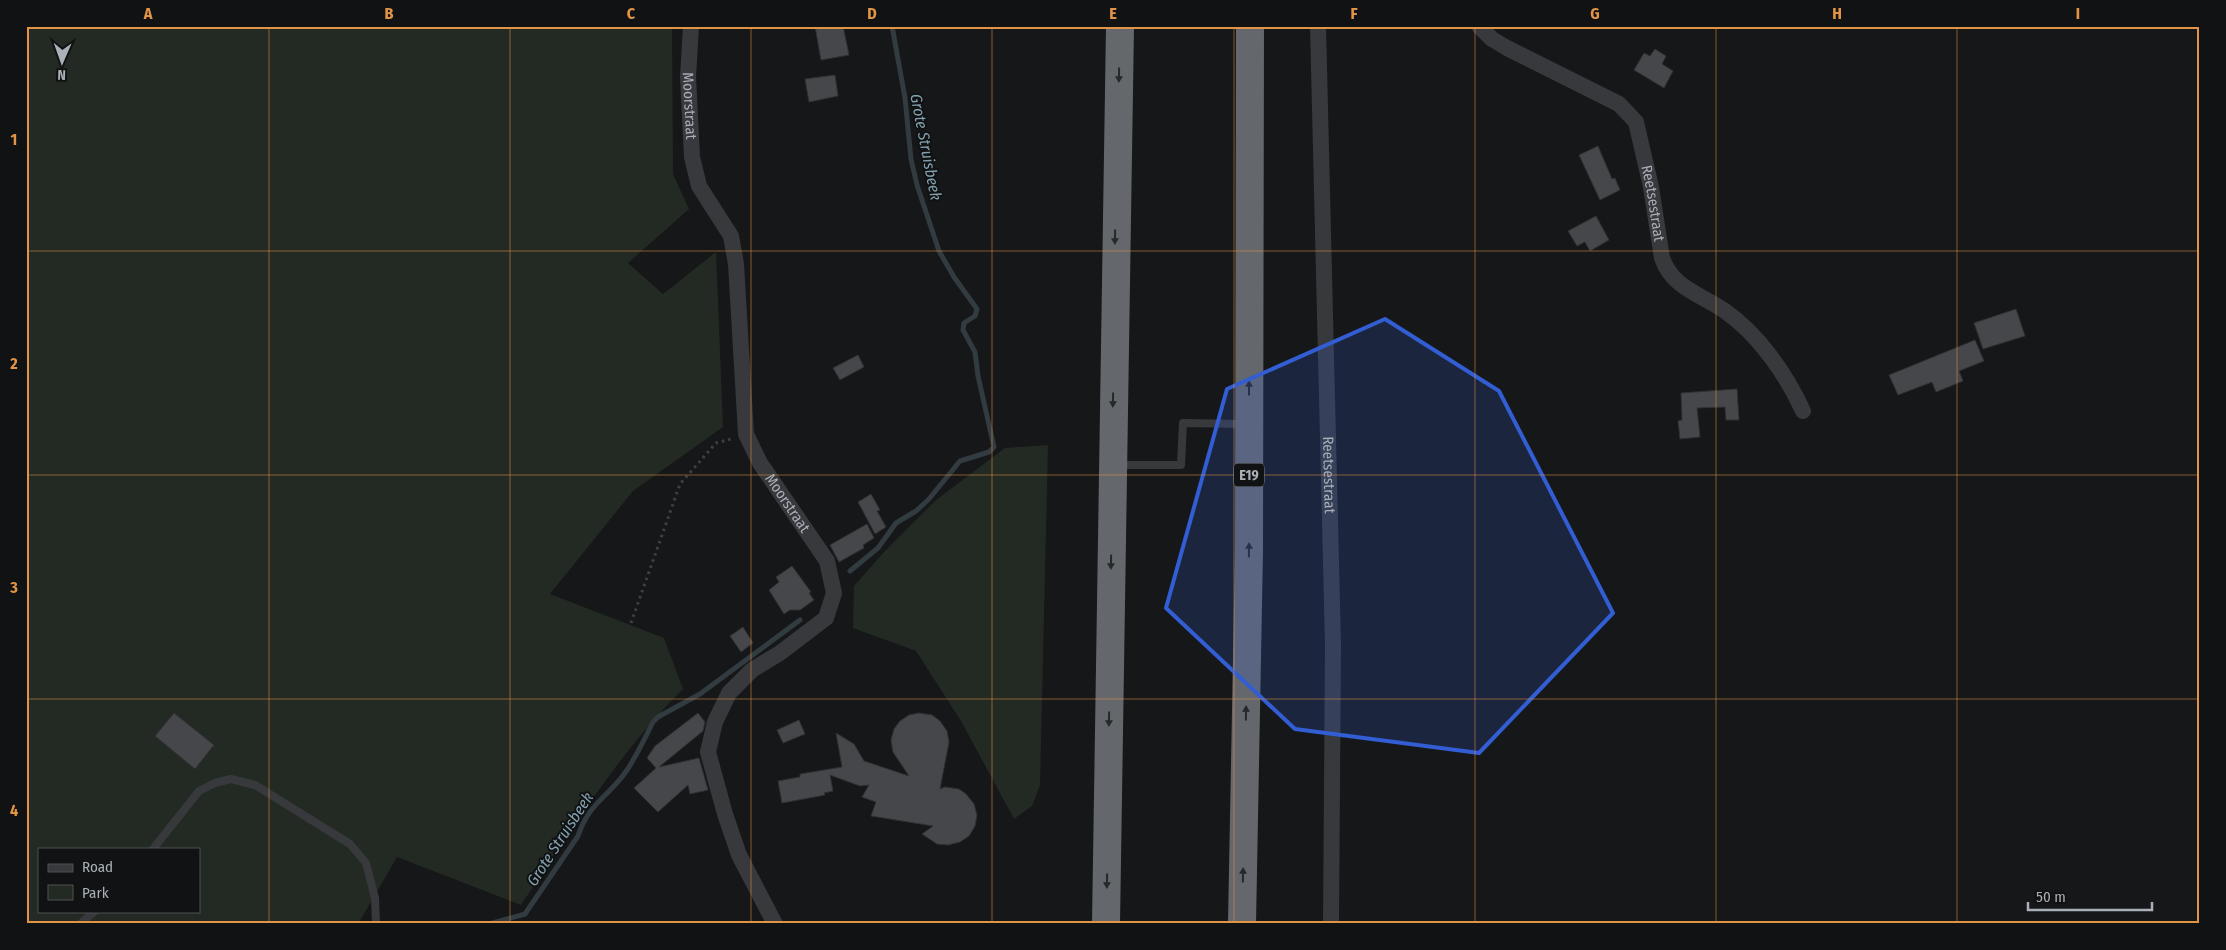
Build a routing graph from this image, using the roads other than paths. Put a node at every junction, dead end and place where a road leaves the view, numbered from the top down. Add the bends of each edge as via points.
1 (691, 26) edge
2 (1120, 26) edge
3 (1250, 26) edge
4 (1318, 26) edge
5 (1479, 26) edge
6 (1803, 411) dead end
7 (1249, 424) junction
8 (1112, 465) junction
9 (154, 848) edge
10 (94, 912) edge
11 (80, 924) edge
12 (376, 924) edge
13 (775, 924) edge
14 (1106, 924) edge
15 (1242, 924) edge
16 (1331, 924) edge

1 - 13 street, Moorstraat via 688,77 692,157 699,186 731,236 736,264 746,434 760,463 827,561 834,593 826,618 752,670 729,693 715,722 708,752 739,855
2 -> 8 highway
7 -> 3 highway, E19
4 - 16 street, Reetsestraat via 1332,626
5 - 6 street, Reetsestraat via 1507,48 1628,111 1638,130 1666,269 1682,287 1725,311 1744,327 1790,383
7 - 8 lane via 1183,423 1181,466
15 -> 7 highway, E19
8 -> 14 highway
9 - 12 lane via 199,791 215,782 231,780 255,785 350,844 366,863 375,898
10 - 11 lane

